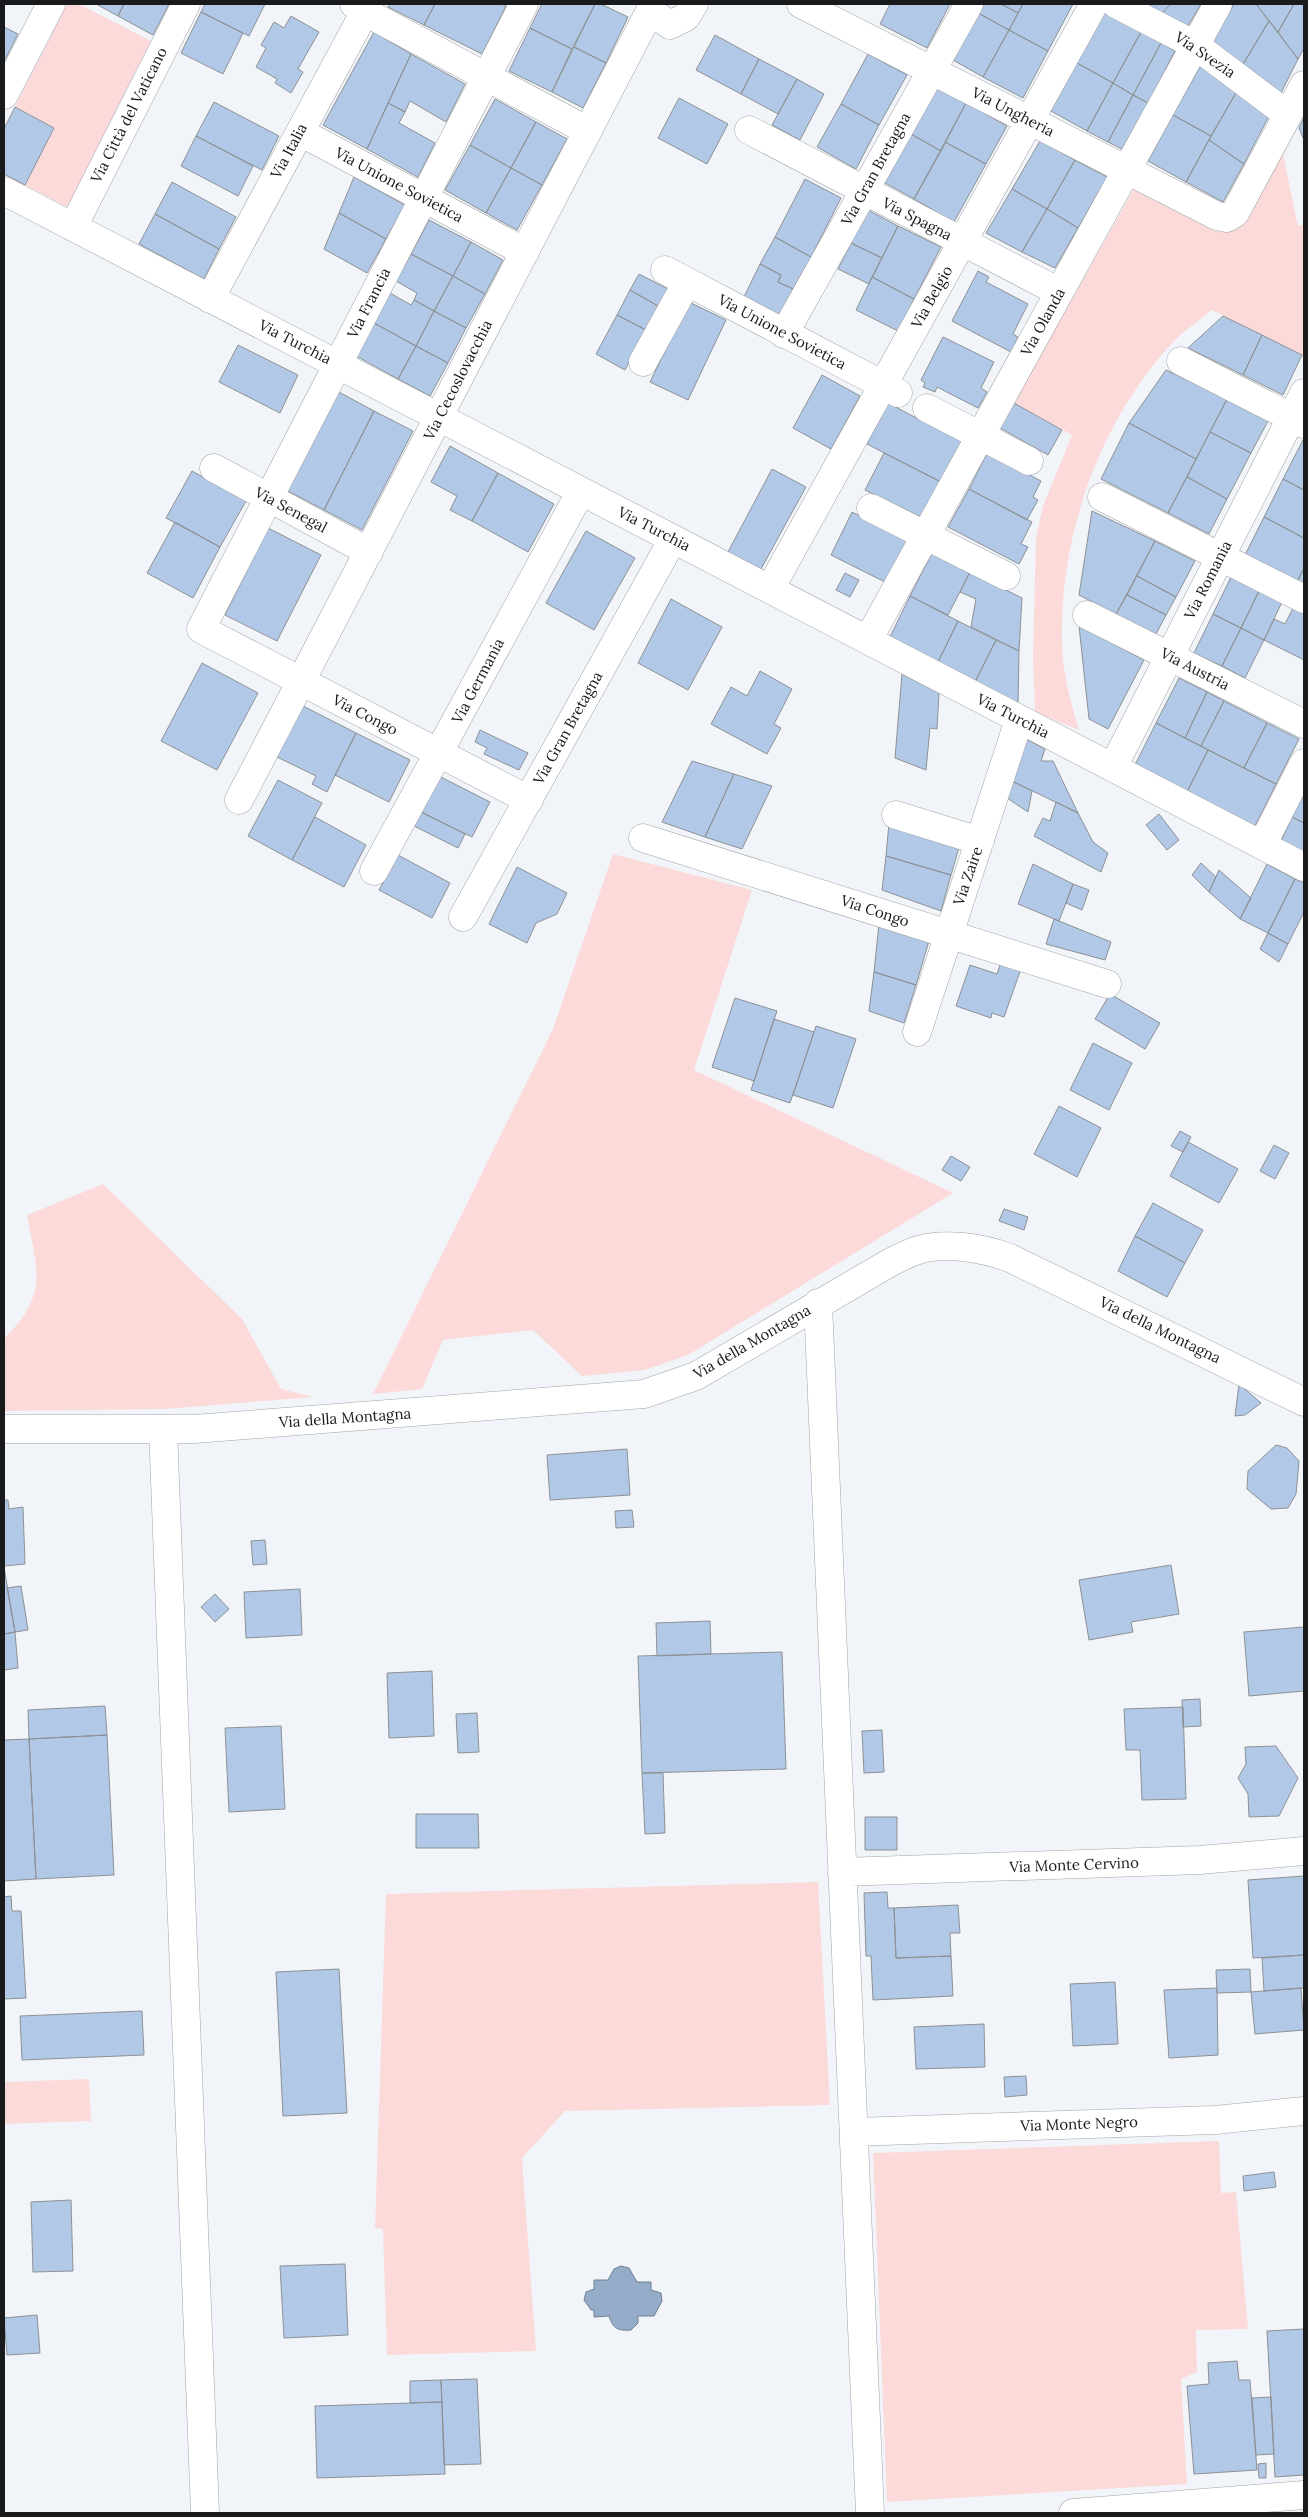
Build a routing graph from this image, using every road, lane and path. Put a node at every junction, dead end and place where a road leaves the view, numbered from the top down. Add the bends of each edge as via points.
1 (50, 4) edge
2 (186, 4) edge
3 (524, 4) edge
4 (694, 4) edge
5 (969, 4) edge
6 (1094, 4) edge
7 (1116, 4) edge
8 (1218, 4) edge
9 (362, 6) edge
10 (643, 8) edge
11 (818, 8) edge
12 (1195, 45) junction
13 (931, 71) junction
14 (486, 76) junction
15 (1304, 85) edge
16 (4, 96) edge
17 (1288, 115) junction
18 (1029, 120) junction
19 (748, 130) dead end
20 (588, 131) junction
21 (300, 132) junction
22 (1126, 170) junction
23 (4, 191) edge
24 (864, 192) junction
25 (423, 198) junction
26 (73, 227) junction
27 (962, 242) junction
28 (525, 252) junction
29 (1059, 292) junction
30 (210, 299) junction
31 (784, 334) junction
32 (1181, 361) dead end
33 (643, 362) dead end
34 (337, 364) junction
35 (891, 389) junction
36 (1304, 393) edge
37 (928, 408) dead end
38 (439, 417) junction
39 (1298, 421) edge
40 (980, 435) junction
41 (1029, 461) dead end
42 (214, 468) dead end
43 (581, 491) junction
44 (1102, 497) dead end
45 (268, 498) junction
46 (871, 508) dead end
47 (926, 535) junction
48 (673, 539) junction
49 (369, 552) junction
50 (1220, 557) junction
51 (1006, 576) dead end
52 (770, 589) junction
53 (1304, 599) edge
54 (1087, 615) dead end
55 (201, 629) joint
56 (868, 640) junction
57 (1170, 656) junction
58 (301, 682) junction
59 (1019, 720) junction
60 (1304, 724) edge
61 (439, 753) junction
62 (1304, 763) edge
63 (1113, 767) junction
64 (239, 800) dead end
65 (529, 800) junction
66 (896, 814) dead end
67 (643, 838) dead end
68 (980, 841) junction
69 (1262, 845) junction
70 (1304, 867) edge
71 (374, 871) dead end
72 (463, 917) dead end
73 (948, 934) junction
74 (1107, 984) dead end
75 (917, 1032) dead end
76 (818, 1303) junction
77 (1304, 1402) edge
78 (4, 1429) edge
79 (163, 1429) junction
80 (1304, 1851) edge
81 (842, 1872) junction
82 (1304, 2111) edge
83 (854, 2132) junction
84 (1304, 2495) edge
85 (1261, 2506) edge
86 (205, 2513) edge
87 (870, 2513) edge
88 (1073, 2513) edge

1 - 16 street
2 - 26 street, Via Città del Vaticano
3 - 14 street, Via Francia
4 - 10 street, Via Cecoslovacchia via 686,18 670,25
5 - 13 street, Via Gran Bretagna
6 - 18 street, Via Belgio
7 - 12 street, Via Svezia
8 - 12 street, Via Olanda
9 - 14 street
9 - 21 street, Via Italia
10 - 20 street, Via Cecoslovacchia
11 - 13 street, Via Ungheria
12 - 17 street, Via Svezia
12 - 22 street, Via Olanda
13 - 18 street, Via Ungheria
13 - 24 street, Via Gran Bretagna
14 - 20 street
14 - 25 street, Via Francia
15 - 17 street
17 - 22 street, Via Ungheria via 1235,213 1227,218
18 - 22 street, Via Ungheria
18 - 27 street, Via Belgio
19 - 24 street, Via Spagna
20 - 28 street, Via Cecoslovacchia
21 - 25 street, Via Unione Sovietica
21 - 30 street, Via Italia
22 - 29 street, Via Olanda
23 - 26 street, Via Turchia
24 - 27 street, Via Spagna
24 - 31 street, Via Gran Bretagna
25 - 28 street, Via Unione Sovietica
25 - 34 street, Via Francia
26 - 30 street, Via Turchia
27 - 29 street, Via Spagna
27 - 35 street, Via Belgio
28 - 38 street, Via Cecoslovacchia
29 - 40 street, Via Olanda
30 - 34 street, Via Turchia
31 - 33 street, Via Unione Sovietica via 676,276
31 - 35 street, Via Unione Sovietica
32 - 39 street
34 - 38 street, Via Turchia
34 - 45 street, Via Francia
35 - 52 street, Via Belgio
36 - 39 street, Via Romania
37 - 40 street
38 - 43 street, Via Turchia
38 - 49 street, Via Cecoslovacchia
39 - 50 street, Via Romania
40 - 41 street
40 - 47 street, Via Olanda
42 - 45 street, Via Senegal
43 - 48 street, Via Turchia
43 - 61 street, Via Germania
44 - 50 street
45 - 49 street, Via Senegal
45 - 55 street, Via Francia
46 - 47 street
47 - 51 street
47 - 56 street, Via Olanda
48 - 52 street, Via Turchia
48 - 65 street, Via Gran Bretagna
49 - 58 street, Via Cecoslovacchia
50 - 53 street
50 - 57 street, Via Romania
52 - 56 street, Via Turchia
54 - 57 street, Via Austria
55 - 58 street, Via Congo
56 - 59 street, Via Turchia
57 - 60 street, Via Austria
57 - 63 street, Via Romania
58 - 61 street, Via Congo
58 - 64 street, Via Cecoslovacchia
59 - 63 street, Via Turchia
59 - 68 street, Via Zaire
61 - 65 street, Via Congo
61 - 71 street, Via Germania
62 - 69 street
63 - 69 street, Via Turchia
65 - 72 street, Via Gran Bretagna
66 - 68 street
67 - 73 street, Via Congo
68 - 73 street, Via Zaire
69 - 70 street, Via Turchia
73 - 74 street, Via Congo
73 - 75 street, Via Zaire
76 - 77 street, Via della Montagna via 917,1250 941,1247 990,1250
76 - 79 street, Via della Montagna via 696,1376 644,1394
76 - 81 street
78 - 79 street, Via della Montagna
79 - 86 street
80 - 81 street, Via Monte Cervino via 1200,1860
81 - 83 street
82 - 83 street, Via Monte Negro via 1215,2120
83 - 87 street
84 - 85 street
85 - 88 street

